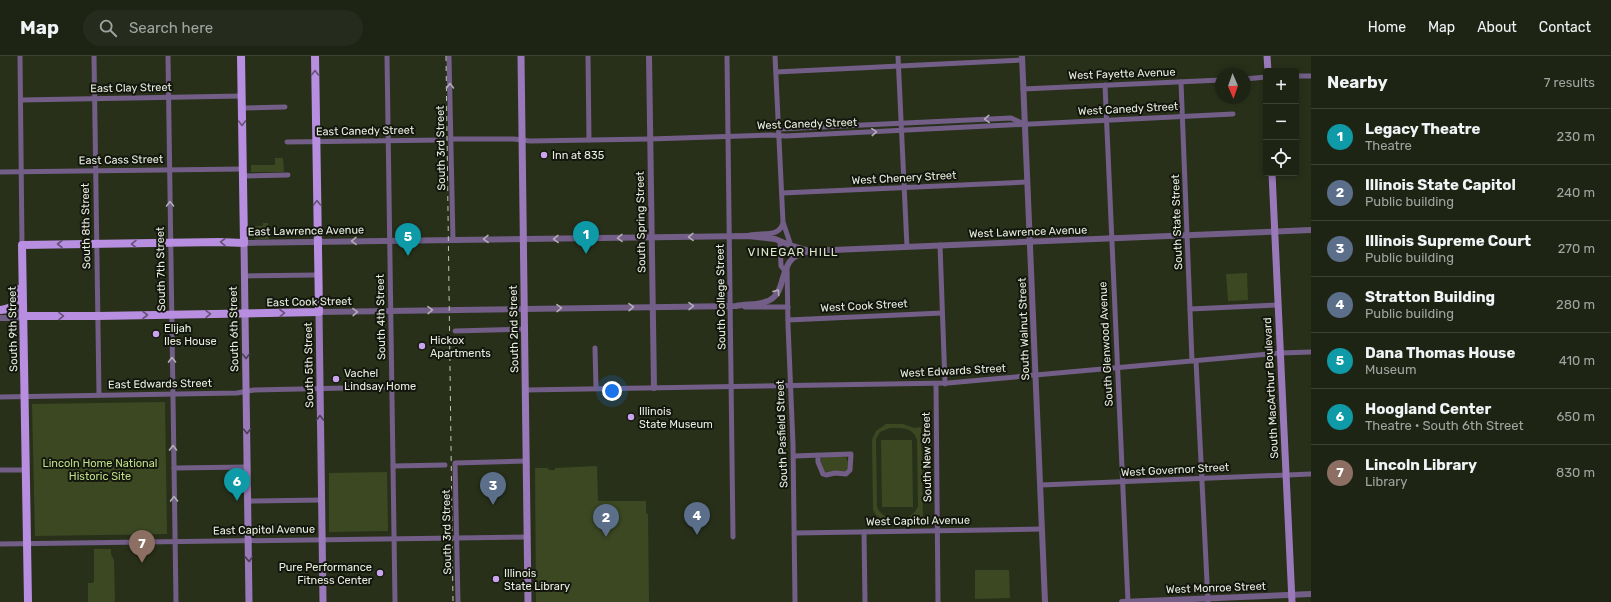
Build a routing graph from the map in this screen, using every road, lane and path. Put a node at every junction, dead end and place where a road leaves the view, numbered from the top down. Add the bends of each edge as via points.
1 (20, 56) edge
2 (94, 56) edge
3 (168, 56) edge
4 (241, 56) edge
5 (315, 56) edge
6 (388, 56) edge
7 (449, 56) edge
8 (521, 56) edge
9 (588, 56) edge
10 (649, 56) edge
11 (727, 56) edge
12 (775, 56) edge
13 (898, 56) edge
14 (1267, 56) edge
15 (1022, 58) edge
16 (899, 66) junction
17 (1268, 68) edge
18 (776, 72) junction
19 (1299, 76) edge
20 (1311, 76) edge
21 (1263, 78) edge
22 (1251, 79) edge
23 (1215, 80) edge
24 (1182, 82) junction
25 (1105, 85) junction
26 (1023, 89) junction
27 (242, 96) junction
28 (168, 98) junction
29 (95, 99) junction
30 (21, 100) junction
31 (285, 107) dead end
32 (242, 108) junction
33 (1233, 114) dead end
34 (1183, 117) junction
35 (1106, 120) junction
36 (902, 123) junction
37 (1024, 124) junction
38 (779, 129) junction
39 (902, 131) junction
40 (779, 136) junction
41 (729, 137) junction
42 (451, 139) junction
43 (650, 139) junction
44 (442, 140) dead end
45 (521, 140) junction
46 (589, 140) junction
47 (389, 141) junction
48 (287, 142) dead end
49 (316, 142) junction
50 (96, 170) junction
51 (169, 170) junction
52 (0, 172) edge
53 (22, 172) junction
54 (243, 172) junction
55 (288, 175) dead end
56 (1272, 176) edge
57 (1028, 182) junction
58 (904, 188) junction
59 (782, 193) junction
60 (783, 222) junction
61 (1311, 230) edge
62 (1274, 231) junction
63 (730, 236) junction
64 (748, 236) junction
65 (1188, 236) junction
66 (651, 237) junction
67 (590, 238) joint
68 (523, 239) junction
69 (1111, 239) junction
70 (453, 240) junction
71 (390, 241) junction
72 (780, 241) junction
73 (318, 242) junction
74 (1030, 242) junction
75 (170, 243) junction
76 (97, 244) junction
77 (244, 244) junction
78 (22, 245) junction
79 (940, 245) junction
80 (791, 246) junction
81 (907, 247) junction
82 (809, 251) junction
83 (22, 260) junction
84 (786, 269) junction
85 (318, 275) junction
86 (244, 276) junction
87 (1278, 304) junction
88 (652, 306) junction
89 (734, 306) junction
90 (788, 307) junction
91 (524, 308) junction
92 (1190, 309) junction
93 (0, 310) edge
94 (391, 311) junction
95 (319, 312) junction
96 (942, 312) junction
97 (245, 314) junction
98 (171, 315) junction
99 (23, 316) junction
100 (98, 316) junction
101 (0, 318) edge
102 (788, 320) junction
103 (525, 330) junction
104 (455, 331) dead end
105 (595, 348) dead end
106 (1311, 352) edge
107 (1280, 353) junction
108 (1194, 361) junction
109 (1118, 368) junction
110 (1036, 376) junction
111 (936, 384) junction
112 (944, 384) junction
113 (791, 386) junction
114 (731, 387) junction
115 (392, 388) junction
116 (596, 388) junction
117 (654, 388) junction
118 (320, 389) junction
119 (526, 390) junction
120 (246, 392) junction
121 (172, 394) junction
122 (99, 395) junction
123 (25, 396) junction
124 (0, 397) edge
125 (818, 455) junction
126 (794, 456) junction
127 (527, 461) junction
128 (445, 465) dead end
129 (393, 466) junction
130 (248, 467) junction
131 (174, 468) junction
132 (0, 470) edge
133 (26, 470) junction
134 (1311, 474) edge
135 (1286, 475) junction
136 (1203, 478) junction
137 (1122, 482) junction
138 (1041, 485) junction
139 (322, 500) junction
140 (248, 501) junction
141 (1042, 530) junction
142 (938, 531) junction
143 (864, 532) junction
144 (795, 533) junction
145 (528, 536) junction
146 (457, 537) junction
147 (734, 537) dead end
148 (394, 538) junction
149 (322, 539) junction
150 (248, 540) junction
151 (175, 542) junction
152 (0, 544) edge
153 (28, 544) junction
154 (1311, 594) edge
155 (1291, 598) edge
156 (1208, 600) edge
157 (28, 602) edge
158 (176, 602) edge
159 (249, 602) edge
160 (323, 602) edge
161 (395, 602) edge
162 (458, 602) edge
163 (528, 602) edge
164 (795, 602) edge
165 (865, 602) edge
166 (938, 602) edge
167 (1045, 602) edge
168 (1122, 602) edge
169 (1128, 602) edge

1 - 30 street, South 9th Street
2 - 29 street, South 8th Street
3 - 28 street, South 7th Street
4 - 27 main road, South 6th Street
49 -> 5 main road, South 5th Street
6 - 47 street, South 4th Street
42 -> 7 street, South 3rd Street
8 - 45 main road, South 2nd Street
9 - 46 street
10 - 43 street, South Spring Street
11 - 41 street, South College Street
12 - 18 street
13 - 16 street
14 - 17 main road
15 - 16 street
15 - 26 street, South Walnut Street
16 - 18 street
16 - 36 street
18 - 38 street
19 - 20 street
21 - 22 street
23 - 24 street, West Fayette Avenue
24 - 25 street, West Fayette Avenue
24 - 34 street, South State Street
25 - 26 street, West Fayette Avenue
25 - 35 street, South Glenwood Avenue
26 - 37 street, South Walnut Street
27 - 28 street, East Clay Street
27 - 32 main road, South 6th Street
28 - 29 street, East Clay Street
28 - 51 street, South 7th Street
29 - 30 street, East Clay Street
29 - 50 street, South 8th Street
30 - 53 street, South 9th Street
31 - 32 street
32 -> 54 main road, South 6th Street
33 - 34 street, West Canedy Street
34 - 35 street, West Canedy Street
34 - 65 street, South State Street
35 - 37 street, West Canedy Street
35 - 69 street, South Glenwood Avenue
37 -> 36 street, West Canedy Street via 1011,118
36 - 38 street, West Canedy Street
36 - 39 street
37 - 39 street, West Canedy Street
37 - 57 street, South Walnut Street
38 - 40 street
40 -> 39 street, West Canedy Street
39 - 58 street
40 - 41 street, West Canedy Street
40 - 59 street
41 - 43 street, West Canedy Street
41 - 63 street, South College Street
42 - 45 street
42 - 70 street, South 3rd Street
43 - 46 street, West Canedy Street
43 - 66 street, South Spring Street
44 - 47 street, East Canedy Street
45 - 46 street
45 - 68 main road, South 2nd Street
47 - 49 street, East Canedy Street
47 - 71 street, South 4th Street
48 - 49 street, East Canedy Street
73 -> 49 main road, South 5th Street
50 - 51 street, East Cass Street
50 - 53 street, East Cass Street
50 - 76 street, South 8th Street
51 - 54 street, East Cass Street
75 -> 51 street, South 7th Street
52 - 53 street, East Cass Street
53 - 78 street, South 9th Street
54 - 55 street, East Cass Street
54 - 77 main road, South 6th Street
56 - 62 main road, South MacArthur Boulevard
57 - 58 street, West Chenery Street
57 - 74 street, South Walnut Street
58 - 59 street, West Chenery Street
58 - 81 street
59 - 60 street
60 - 64 street, West Lawrence Avenue via 782,228 777,232
60 - 80 street
61 - 62 street, West Lawrence Avenue
62 - 65 street, West Lawrence Avenue
62 - 87 main road, South MacArthur Boulevard
63 - 64 street, West Lawrence Avenue
63 -> 66 street, West Lawrence Avenue
63 - 89 street, South College Street
64 - 72 street, West Lawrence Avenue
65 - 69 street, West Lawrence Avenue
65 - 92 street, South State Street
66 -> 67 street, West Lawrence Avenue
66 - 88 street, South Spring Street
67 -> 68 street, East Lawrence Avenue
68 -> 70 street, East Lawrence Avenue
68 - 91 main road, South 2nd Street
69 - 74 street, West Lawrence Avenue
69 - 109 street, South Glenwood Avenue
70 - 71 street, East Lawrence Avenue
71 -> 73 street, East Lawrence Avenue
71 - 94 street, South 4th Street
72 - 80 street, West Lawrence Avenue
72 - 84 street, South Pasfield Street via 781,266
73 - 77 street, East Lawrence Avenue
73 - 85 main road, South 5th Street
74 - 79 street, West Lawrence Avenue
74 - 110 street, South Walnut Street
75 -> 76 main road, East Lawrence Avenue
77 -> 75 main road, East Lawrence Avenue
75 - 98 street, South 7th Street
76 -> 78 main road, East Lawrence Avenue
76 - 100 street, South 8th Street
77 - 86 main road, South 6th Street
78 - 83 main road, South 9th Street
79 - 81 street, West Lawrence Avenue
79 - 96 street
80 - 82 street, West Lawrence Avenue
81 - 82 street, West Lawrence Avenue
82 - 84 street via 796,256
83 - 93 main road via 17,271 17,302 13,307
83 - 99 main road, South 9th Street
89 -> 84 street via 765,302 774,298 781,287
84 - 90 street, South Pasfield Street
85 - 86 street
85 - 95 main road, South 5th Street
86 - 97 main road, South 6th Street
87 - 92 street
87 - 107 main road, South MacArthur Boulevard
88 -> 89 street
91 -> 88 street, East Cook Street
88 - 117 street, South Spring Street
89 - 90 street
89 - 114 street, South College Street
90 - 102 street, South Pasfield Street
94 -> 91 street, East Cook Street
91 - 103 main road, South 2nd Street
92 - 108 street, South State Street
93 - 99 street, East Cook Street via 17,312
95 -> 94 street, East Cook Street
94 - 115 street, South 4th Street
97 -> 95 main road, East Cook Street
95 - 118 main road, South 5th Street
96 - 102 street, West Cook Street
96 - 112 street
98 -> 97 main road, East Cook Street
97 -> 120 main road, South 6th Street
100 -> 98 main road, East Cook Street
121 -> 98 street, South 7th Street
99 -> 100 main road, East Cook Street
99 - 101 street, East Cook Street
99 - 123 main road, South 9th Street
100 - 122 street, South 8th Street
102 - 113 street, South Pasfield Street
103 - 104 street
103 - 119 main road, South 2nd Street
105 - 116 street
106 - 107 street, West Edwards Street
107 - 108 street, West Edwards Street
107 - 135 main road, South MacArthur Boulevard
108 - 109 street, West Edwards Street
108 - 136 street, South State Street
109 - 110 street, West Edwards Street
109 - 137 street, South Glenwood Avenue
110 - 112 street, West Edwards Street
110 - 138 street, South Walnut Street
111 - 112 street, West Edwards Street
111 - 113 street, West Edwards Street
111 - 142 street, South New Street
113 - 114 street, West Edwards Street
113 - 126 street, South Pasfield Street
114 - 117 street, West Edwards Street
114 - 147 street, South College Street
115 - 118 street, East Edwards Street
115 - 129 street, South 4th Street
116 - 117 street, West Edwards Street
116 - 119 street
118 - 120 street, East Edwards Street
139 -> 118 main road, South 5th Street
119 - 127 main road, South 2nd Street
120 - 121 street, East Edwards Street
120 -> 130 main road, South 6th Street
121 - 122 street, East Edwards Street
131 -> 121 street, South 7th Street
122 - 123 street, East Edwards Street
123 - 124 street, East Edwards Street
123 - 133 main road, South 9th Street
125 - 125 street via 823,474 846,474 850,470 851,454
125 - 126 street
126 - 144 street, South Pasfield Street
127 - 145 main road, South 2nd Street
127 - 146 street, South 3rd Street via 456,462
128 - 129 street
129 - 148 street, South 4th Street
130 - 131 street
130 - 140 main road, South 6th Street
151 -> 131 street, South 7th Street
132 - 133 street
133 - 153 main road, South 9th Street
134 - 135 street, West Governor Street
135 - 136 street, West Governor Street
135 - 155 main road, South MacArthur Boulevard
136 - 137 street, West Governor Street
136 - 156 street, South State Street
137 - 138 street, West Governor Street
137 - 169 street, South Glenwood Avenue
138 - 141 street, South Walnut Street
139 - 140 street
139 - 149 main road, South 5th Street
140 - 150 main road, South 6th Street
141 - 142 street, West Capitol Avenue
141 - 167 street, South Walnut Street
142 - 143 street, West Capitol Avenue
142 - 166 street, South New Street
143 - 144 street, West Capitol Avenue
143 - 165 street
144 - 164 street, South Pasfield Street
145 - 146 street, East Capitol Avenue
145 - 163 main road, South 2nd Street
146 - 148 street, East Capitol Avenue
146 - 162 street, South 3rd Street
148 - 149 street, East Capitol Avenue
148 - 161 street, South 4th Street
149 - 150 street, East Capitol Avenue
149 - 160 main road, South 5th Street
150 - 151 street, East Capitol Avenue
150 -> 159 main road, South 6th Street
151 - 153 street, East Capitol Avenue
151 - 158 street, South 7th Street
152 - 153 street, East Capitol Avenue
153 - 157 main road, South 9th Street
154 - 155 street, West Monroe Street
155 - 156 street, West Monroe Street
156 - 169 street, West Monroe Street
168 - 169 street, West Monroe Street

